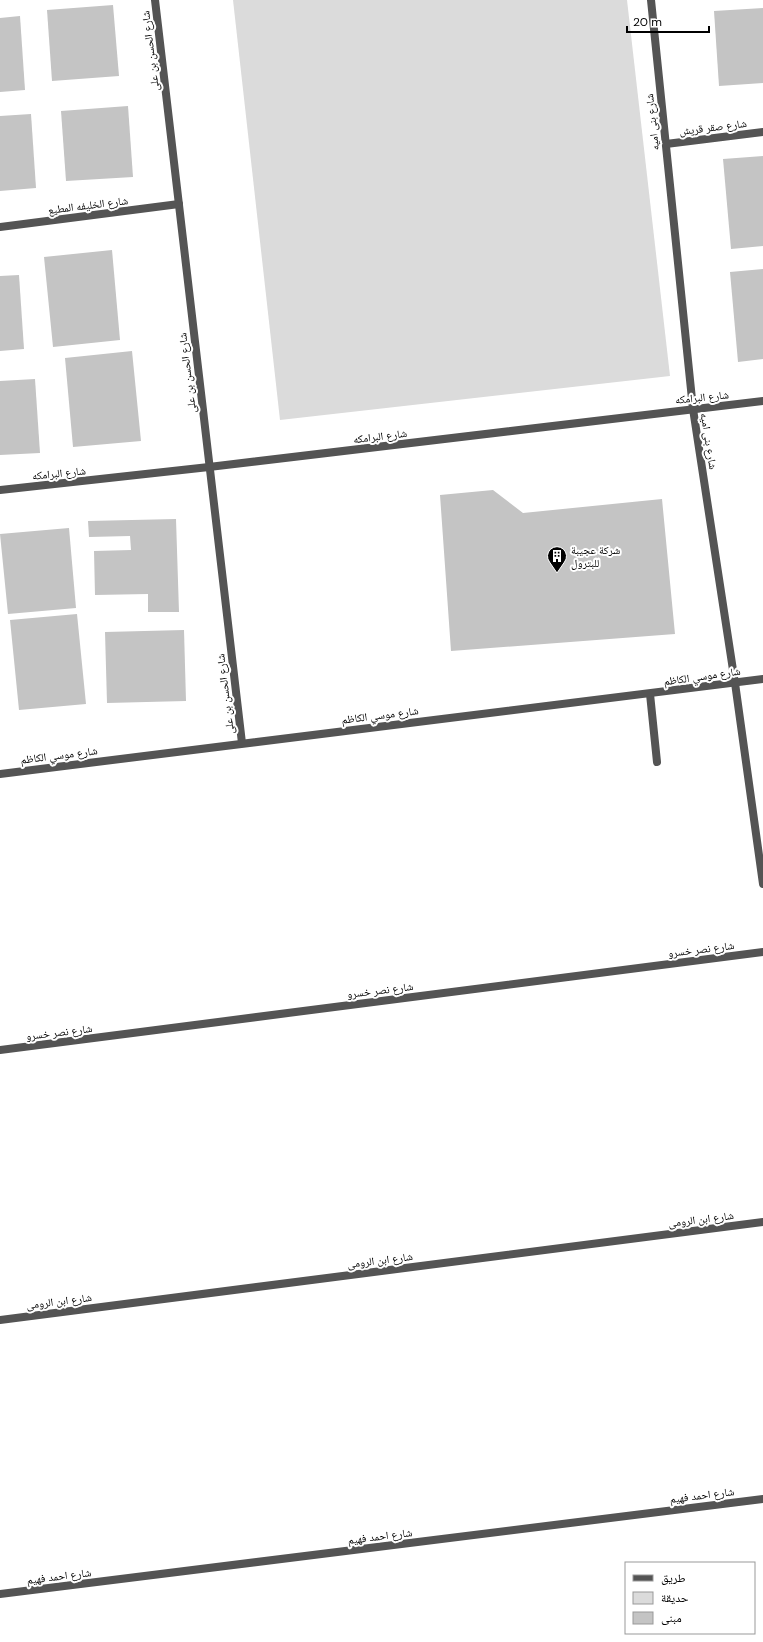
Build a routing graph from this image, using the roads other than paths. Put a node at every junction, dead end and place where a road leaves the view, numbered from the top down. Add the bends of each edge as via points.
1 (155, 0) edge
2 (651, 0) edge
3 (763, 132) edge
4 (666, 144) junction
5 (179, 204) junction
6 (0, 227) edge
7 (763, 401) edge
8 (693, 409) junction
9 (210, 467) junction
10 (0, 490) edge
11 (763, 679) edge
12 (735, 683) junction
13 (650, 694) junction
14 (242, 743) junction
15 (657, 762) dead end
16 (0, 774) edge
17 (763, 884) edge
18 (763, 952) edge
19 (0, 1050) edge
20 (763, 1222) edge
21 (0, 1320) edge
22 (763, 1499) edge
23 (0, 1594) edge

1 - 5 street, شارع الحسن بن على
2 - 4 street, شارع بنى اميه
3 - 4 street, شارع صقر قريش
4 - 8 street, شارع بنى اميه
5 - 6 street, شارع الخليفه المطيع
5 - 9 street, شارع الحسن بن على
7 - 8 street, شارع البرامكه
8 - 9 street, شارع البرامكه
8 - 12 street, شارع بنى اميه
9 - 10 street, شارع البرامكه
9 - 14 street, شارع الحسن بن على
11 - 12 street, شارع موسي الكاظم
12 - 13 street, شارع موسي الكاظم
12 - 17 street, شارع بنى اميه
13 - 14 street, شارع موسي الكاظم
13 - 15 street
14 - 16 street, شارع موسي الكاظم
18 - 19 street, شارع نصر خسرو
20 - 21 street, شارع ابن الرومى
22 - 23 street, شارع احمد فهيم

